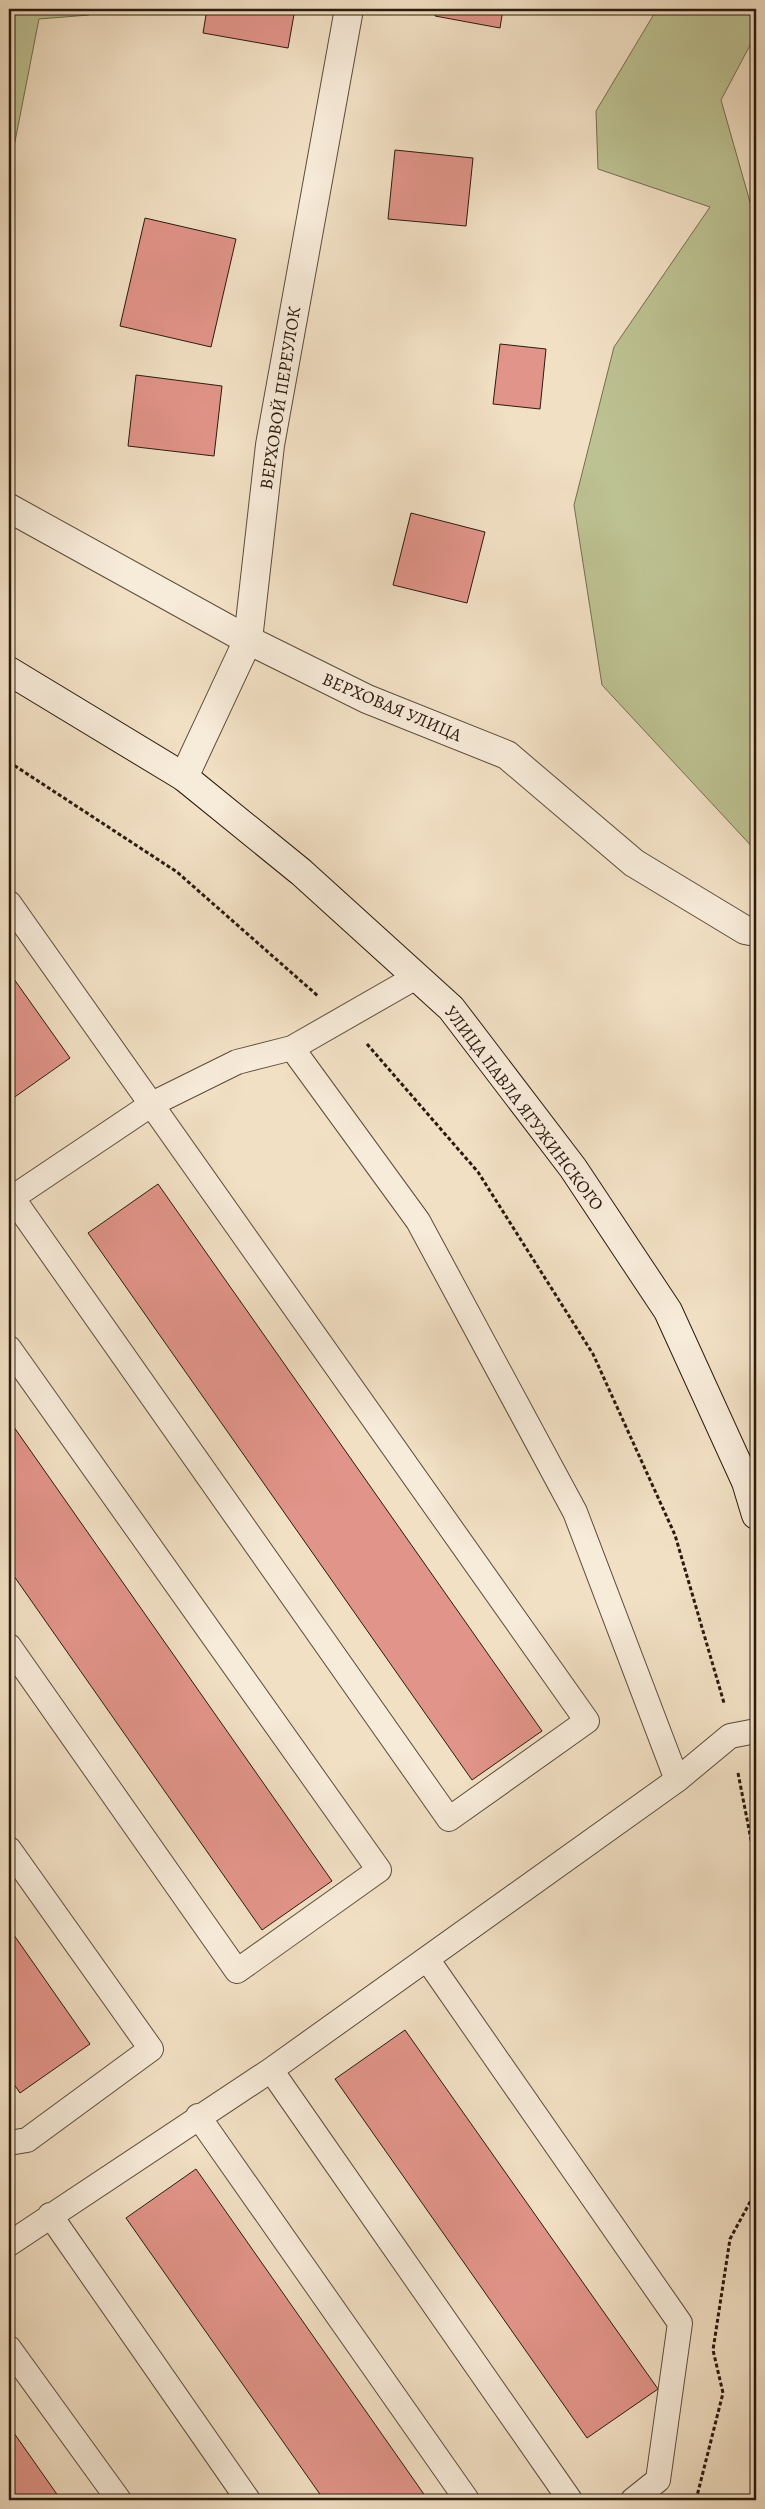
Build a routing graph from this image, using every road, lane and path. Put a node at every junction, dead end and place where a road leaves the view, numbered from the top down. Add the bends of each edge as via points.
1 (349, 9) edge
2 (9, 508) edge
3 (248, 640) junction
4 (9, 671) edge
5 (184, 777) junction
6 (9, 903) edge
7 (756, 932) edge
8 (416, 977) junction
9 (292, 1048) junction
10 (152, 1104) junction
11 (10, 1197) edge
12 (9, 1348) edge
13 (756, 1515) edge
14 (9, 1646) edge
15 (756, 1731) edge
16 (677, 1780) junction
17 (9, 1849) edge
18 (427, 1959) junction
19 (271, 2070) junction
20 (198, 2116) junction
21 (9, 2143) edge
22 (756, 2191) edge
23 (50, 2215) junction
24 (9, 2244) edge
25 (9, 2348) edge
26 (119, 2500) edge
27 (248, 2500) edge
28 (467, 2500) edge
29 (570, 2500) edge
30 (633, 2500) edge
31 (696, 2500) edge

1 - 3 street, ВЕРХОВОЙ ПЕРЕУЛОК via 270,445
2 - 3 street, ВЕРХОВАЯ УЛИЦА
3 - 5 street, ВЕРХОВОЙ ПЕРЕУЛОК
3 - 7 street, ВЕРХОВАЯ УЛИЦА via 367,699 508,755 634,863 746,930
4 - 5 street, УЛИЦА ПАВЛА ЯГУЖИНСКОГО
5 - 8 street, УЛИЦА ПАВЛА ЯГУЖИНСКОГО via 301,872
6 - 10 lane
8 - 9 lane
8 - 13 street, УЛИЦА ПАВЛА ЯГУЖИНСКОГО via 451,1008 574,1168 668,1312 746,1482
9 - 10 lane via 237,1062
9 - 16 lane via 418,1221 576,1512
10 - 11 lane
10 - 11 lane via 586,1721 449,1820
12 - 14 lane via 379,1870 237,1971
15 - 16 lane via 730,1736
16 - 18 lane
17 - 21 lane via 151,2049 27,2140
18 - 19 lane
18 - 30 lane via 680,2323 658,2480
19 - 20 lane
19 - 29 lane
20 - 23 lane
20 - 28 lane
22 - 31 path via 730,2238 714,2350 723,2393
23 - 24 lane
23 - 27 lane
25 - 26 lane

